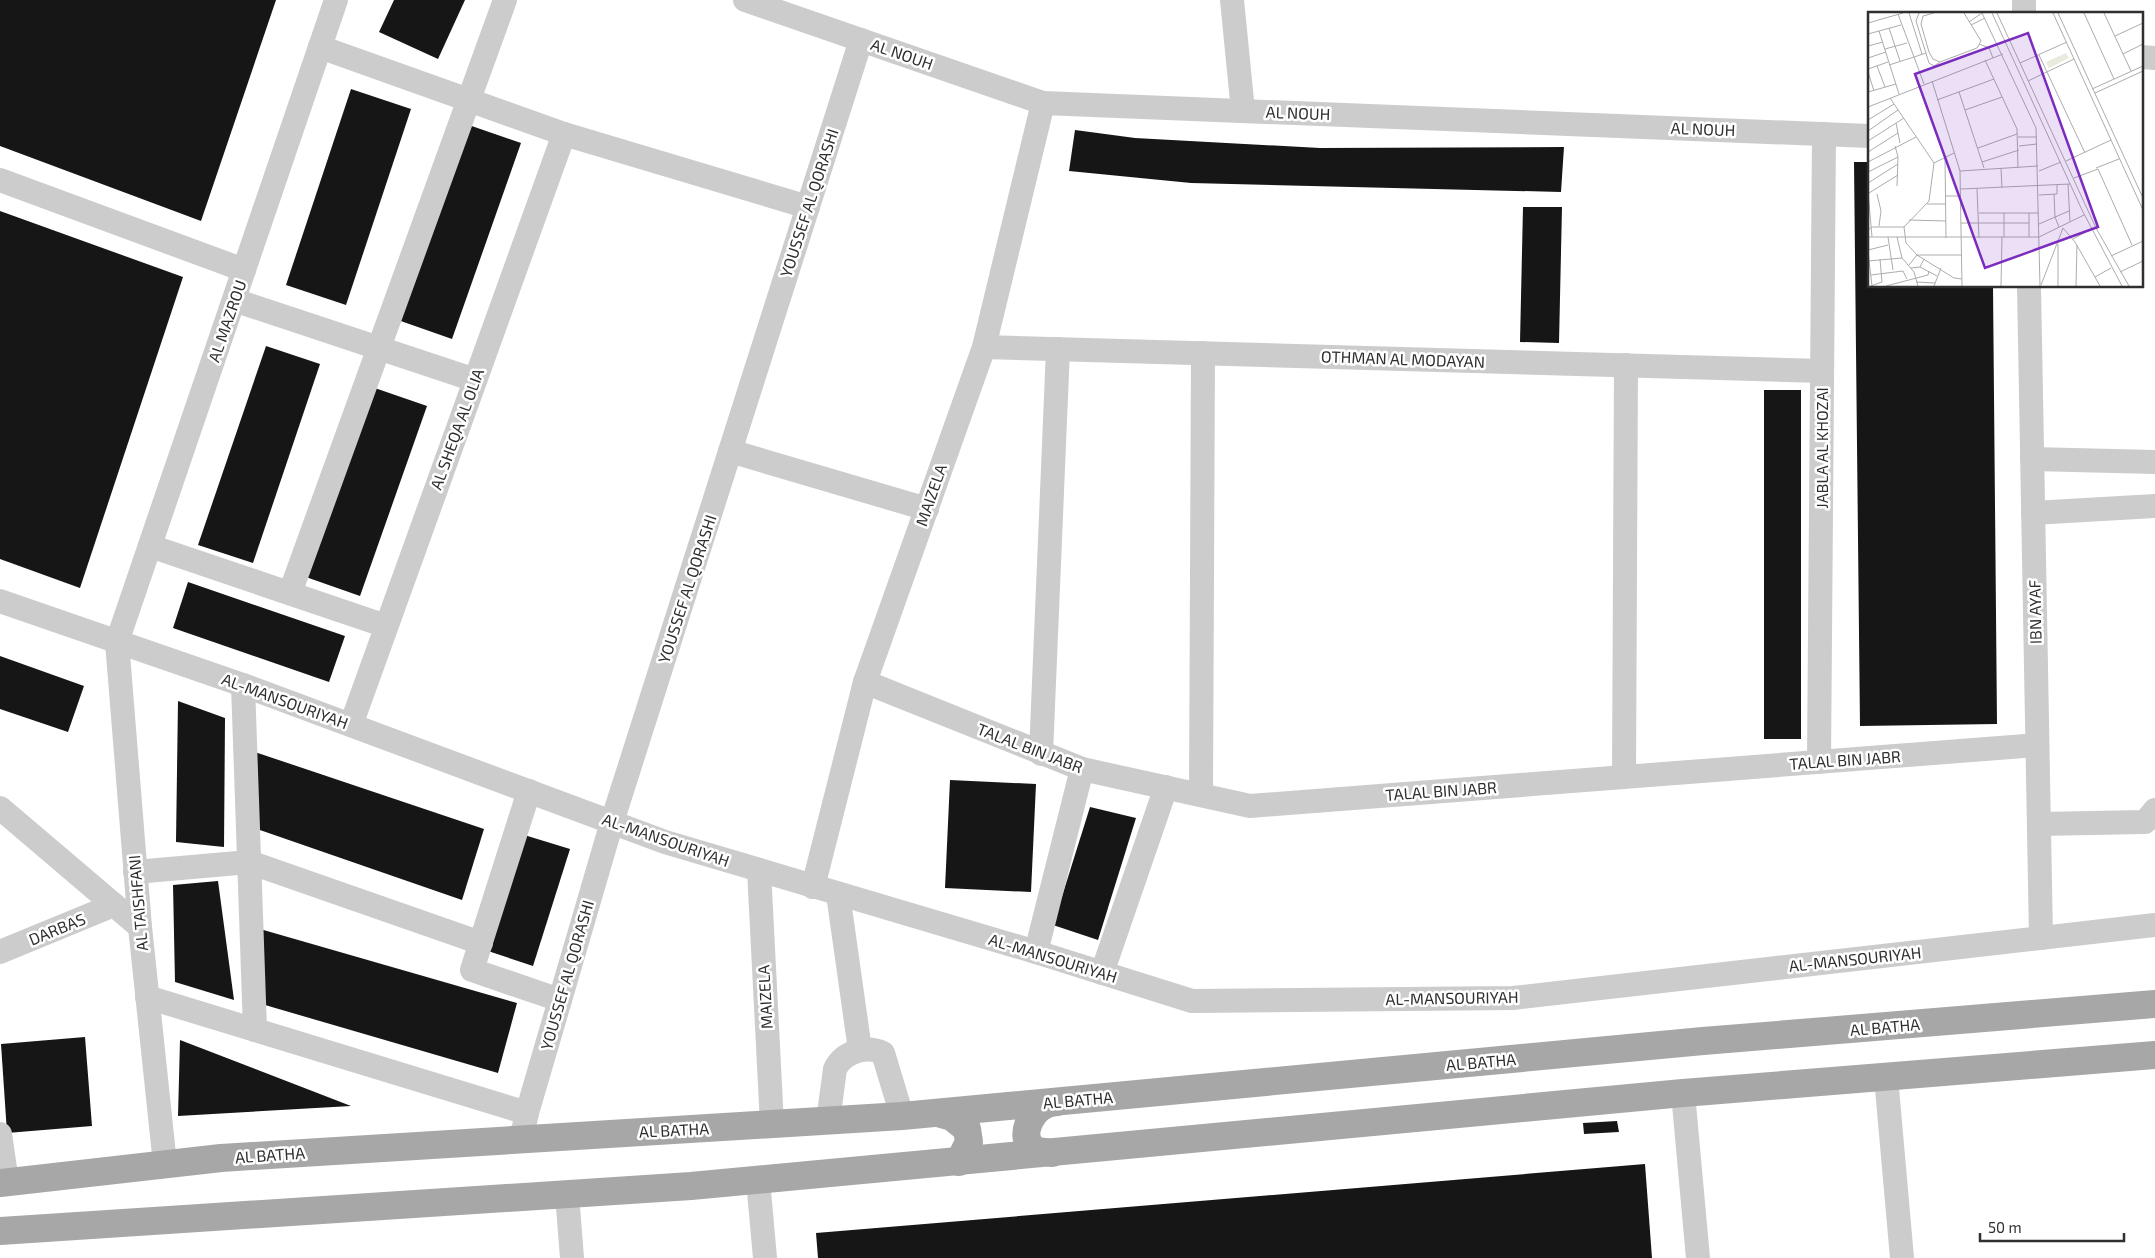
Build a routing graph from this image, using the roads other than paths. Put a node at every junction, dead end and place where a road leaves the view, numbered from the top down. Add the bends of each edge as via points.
1 (336, 0) edge
2 (505, 0) edge
3 (745, 0) edge
4 (1232, 0) edge
5 (800, 9) edge
6 (861, 40) junction
7 (320, 47) junction
8 (2142, 57) edge
9 (2155, 58) edge
10 (470, 100) junction
11 (1043, 103) junction
12 (1243, 111) junction
13 (564, 134) junction
14 (1824, 134) junction
15 (1868, 136) edge
16 (0, 180) edge
17 (808, 207) junction
18 (244, 270) junction
19 (2029, 288) edge
20 (234, 300) junction
21 (380, 347) junction
22 (984, 347) junction
23 (1058, 349) junction
24 (1203, 353) junction
25 (1626, 365) junction
26 (1822, 371) junction
27 (475, 380) junction
28 (730, 451) junction
29 (2032, 459) junction
30 (2155, 462) edge
31 (2155, 506) edge
32 (926, 509) junction
33 (2033, 513) junction
34 (150, 546) junction
35 (290, 593) junction
36 (0, 601) edge
37 (386, 626) junction
38 (117, 642) junction
39 (865, 682) junction
40 (243, 685) junction
41 (350, 725) junction
42 (2037, 745) junction
43 (1041, 754) junction
44 (1819, 762) junction
45 (1082, 769) junction
46 (1624, 777) junction
47 (1166, 787) junction
48 (529, 791) junction
49 (1201, 795) junction
50 (0, 808) edge
51 (2155, 810) edge
52 (612, 822) junction
53 (2039, 824) junction
54 (249, 862) junction
55 (759, 870) junction
56 (135, 872) junction
57 (813, 887) junction
58 (838, 894) junction
59 (114, 905) junction
60 (2155, 925) edge
61 (140, 927) junction
62 (2041, 938) junction
63 (481, 943) junction
64 (0, 952) edge
65 (1036, 952) junction
66 (1102, 973) junction
67 (147, 998) junction
68 (560, 1000) junction
69 (2155, 1004) edge
70 (255, 1030) junction
71 (860, 1050) junction
72 (2155, 1055) edge
73 (1886, 1077) junction
74 (1683, 1093) junction
75 (1061, 1101) junction
76 (527, 1113) junction
77 (938, 1113) junction
78 (902, 1116) junction
79 (828, 1121) junction
80 (772, 1124) junction
81 (0, 1134) edge
82 (521, 1140) junction
83 (1052, 1153) junction
84 (959, 1162) junction
85 (165, 1164) junction
86 (758, 1180) junction
87 (4, 1183) edge
88 (567, 1194) junction
89 (0, 1231) edge
90 (572, 1258) edge
91 (765, 1258) edge
92 (1698, 1258) edge
93 (1902, 1258) edge

1 - 7 street, AL MAZROU
2 - 10 street
3 - 5 street, AL NOUH
4 - 12 street
5 - 6 street, AL NOUH
6 - 11 street, AL NOUH
6 - 17 street, YOUSSEF AL QORASHI
7 - 10 street
7 - 18 street, AL MAZROU
8 - 9 street
10 - 13 street
10 - 21 street
11 - 12 street, AL NOUH
11 - 22 street, MAIZELA
12 - 14 street, AL NOUH
13 - 17 street
13 - 27 street, AL SHEQA AL OLIA
14 - 15 street, AL NOUH
14 - 26 street, JABLA AL KHOZAI
16 - 18 street
17 - 28 street, YOUSSEF AL QORASHI
18 - 20 street, AL MAZROU
19 - 29 street, IBN AYAF
20 - 21 street
20 - 34 street, AL MAZROU
21 - 27 street
21 - 35 street
22 - 23 street, OTHMAN AL MODAYAN
22 - 32 street, MAIZELA
23 - 24 street, OTHMAN AL MODAYAN
23 - 43 street
24 - 25 street, OTHMAN AL MODAYAN
24 - 49 street
25 - 26 street, OTHMAN AL MODAYAN
25 - 46 street
26 - 44 street, JABLA AL KHOZAI
27 - 37 street, AL SHEQA AL OLIA
28 - 32 street
28 - 52 street, YOUSSEF AL QORASHI
29 - 30 street
29 - 33 street, IBN AYAF
31 - 33 street
32 - 39 street, MAIZELA
33 - 42 street, IBN AYAF
34 - 35 street
34 - 38 street, AL MAZROU
35 - 37 street
36 - 38 street, AL-MANSOURIYAH
37 - 41 street, AL SHEQA AL OLIA
38 - 40 street, AL-MANSOURIYAH
38 - 56 street, AL TAISHFANI
39 - 43 street, TALAL BIN JABR
39 - 57 street, MAIZELA
40 - 41 street, AL-MANSOURIYAH
40 - 54 street
41 - 48 street, AL-MANSOURIYAH
42 - 44 street, TALAL BIN JABR
42 - 53 street, IBN AYAF
43 - 45 street, TALAL BIN JABR
44 - 46 street, TALAL BIN JABR
45 - 47 street, TALAL BIN JABR
45 - 65 street
46 - 49 street, TALAL BIN JABR via 1250,806
47 - 49 street, TALAL BIN JABR
47 - 66 street
48 - 52 street, AL-MANSOURIYAH
48 - 63 street
50 - 59 street
51 - 53 street via 2145,822
52 - 55 street, AL-MANSOURIYAH via 665,842
52 - 68 street, YOUSSEF AL QORASHI
53 - 62 street, IBN AYAF
54 - 56 street
54 - 63 street
54 - 70 street
55 - 57 street, AL-MANSOURIYAH
55 - 80 street, MAIZELA
56 - 61 street, AL TAISHFANI
57 - 58 street, AL-MANSOURIYAH
58 - 65 street, AL-MANSOURIYAH
58 - 71 street
59 - 61 street
59 - 64 street, DARBAS
60 - 62 street, AL-MANSOURIYAH
61 - 67 street, AL TAISHFANI
62 - 66 street, AL-MANSOURIYAH via 1513,998 1192,1001
63 - 68 street via 472,970
65 - 66 street, AL-MANSOURIYAH
67 - 70 street
67 - 85 street, AL TAISHFANI
68 - 76 street, YOUSSEF AL QORASHI
69 - 75 main road, AL BATHA via 1693,1042
70 - 76 street
71 - 78 street via 873,1049 883,1053
71 - 79 street via 844,1057 834,1069
72 - 73 main road
73 - 74 main road
73 - 93 street
74 - 83 main road
74 - 92 street
75 - 77 main road, AL BATHA
75 - 83 main road via 1036,1112 1026,1131 1031,1147
76 - 82 street, YOUSSEF AL QORASHI
77 - 78 main road, AL BATHA
77 - 84 main road via 952,1117 967,1129 968,1142
78 - 79 main road, AL BATHA
79 - 80 main road, AL BATHA
80 - 82 main road, AL BATHA
81 - 87 street
82 - 85 main road, AL BATHA
83 - 84 main road
84 - 86 main road
85 - 87 main road, AL BATHA
86 - 88 main road
86 - 91 street
88 - 89 main road
88 - 90 street

